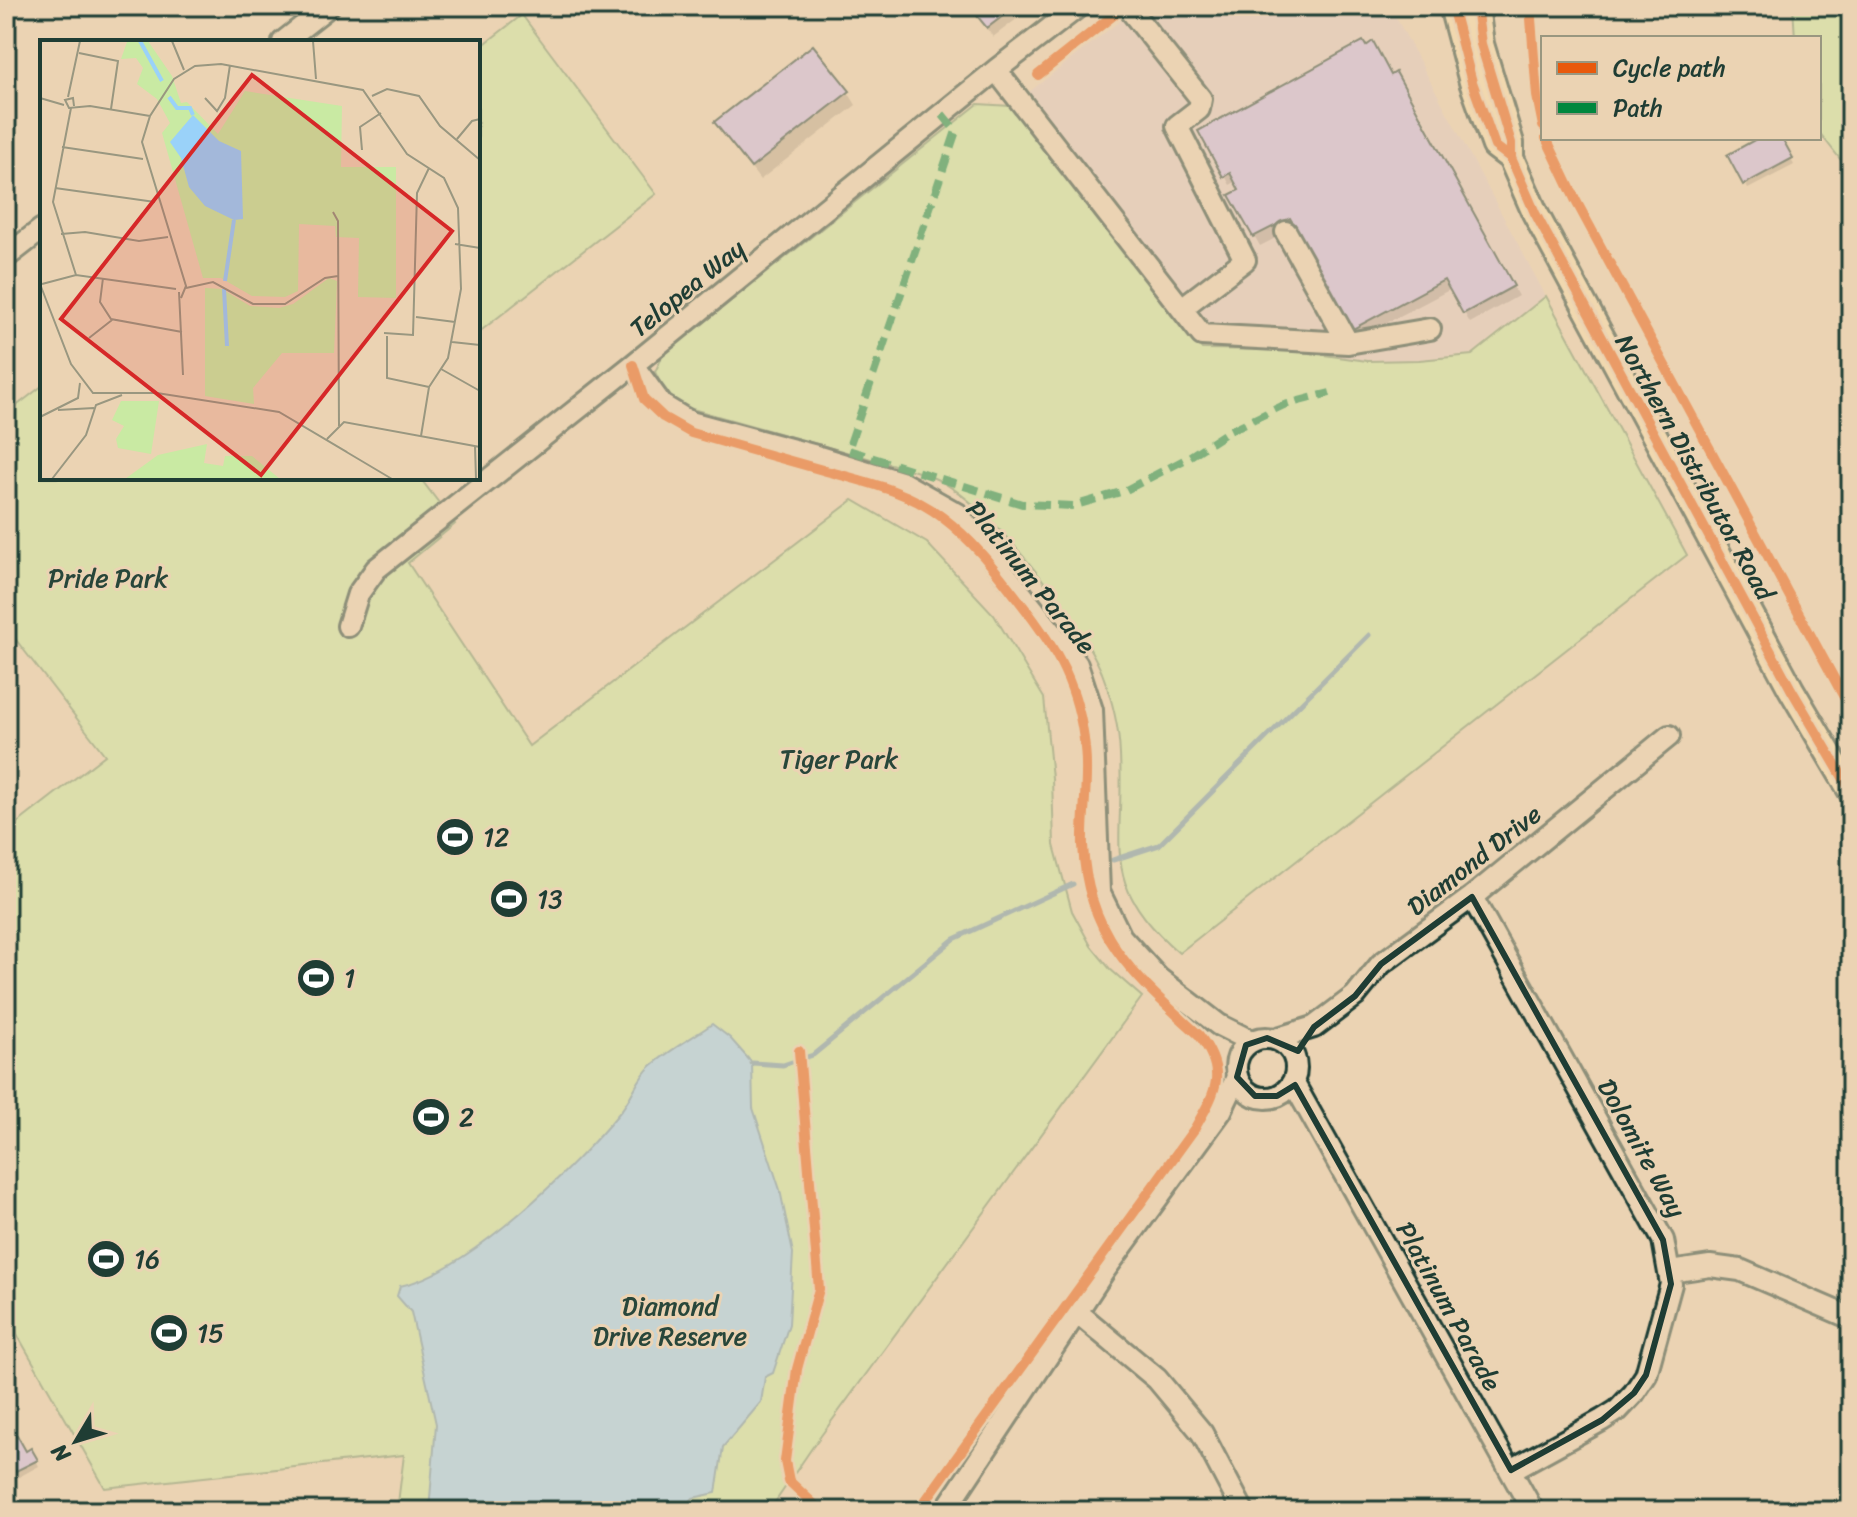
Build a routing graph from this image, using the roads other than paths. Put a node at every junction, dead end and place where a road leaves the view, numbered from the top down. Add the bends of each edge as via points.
1 (329, 6) edge
2 (1079, 6) edge
3 (1127, 6) edge
4 (1452, 6) edge
5 (1476, 6) edge
6 (286, 40) edge
7 (996, 70) junction
8 (1511, 158) junction
9 (40, 231) edge
10 (1286, 232) dead end
11 (6, 257) edge
12 (1182, 308) junction
13 (1430, 329) dead end
14 (1348, 343) junction
15 (633, 365) junction
16 (348, 626) dead end
17 (1669, 736) dead end
18 (1851, 791) edge
19 (1472, 897) junction
20 (1314, 1027) junction
21 (1275, 1039) junction
22 (1294, 1057) junction
23 (1242, 1058) junction
24 (1277, 1092) junction
25 (1221, 1111) junction
26 (1670, 1272) junction
27 (1078, 1313) junction
28 (1844, 1315) dead end
29 (1511, 1470) junction
30 (954, 1507) edge
31 (1243, 1511) edge
32 (1533, 1511) edge

1 - 6 street
2 - 7 street, Telopea Way
3 - 12 street via 1201,99 1199,109 1177,126 1245,260
4 - 8 main road, Northern Distributor Road via 1495,146
5 - 8 main road, Northern Distributor Road
7 - 12 street
7 - 15 street, Telopea Way
8 - 18 main road, Northern Distributor Road via 1606,348
9 - 11 street
10 - 14 street
12 - 14 street via 1202,335
13 - 14 street
15 - 16 street, Telopea Way via 376,569 358,594
15 - 23 street, Platinum Parade via 662,405 690,422 901,482 958,514 1077,664 1092,710 1099,892 1121,937 1158,978 1219,1025
17 - 19 street, Diamond Drive
19 - 20 street, Diamond Drive via 1381,964 1355,996
19 - 26 street, Dolomite Way via 1663,1240
20 - 21 street, Diamond Drive
20 - 22 street, Diamond Drive
21 - 22 street
21 - 23 street via 1267,1038
22 - 24 street via 1296,1065
23 - 24 street via 1249,1092
23 - 25 street
24 - 25 street
24 - 29 street, Platinum Parade via 1320,1127
25 - 27 street
26 - 28 street via 1710,1266 1740,1270
26 - 29 street, Dolomite Way via 1652,1355 1634,1393 1618,1410
27 - 30 street
27 - 31 street via 1157,1379 1202,1433
29 - 32 street, Platinum Parade

